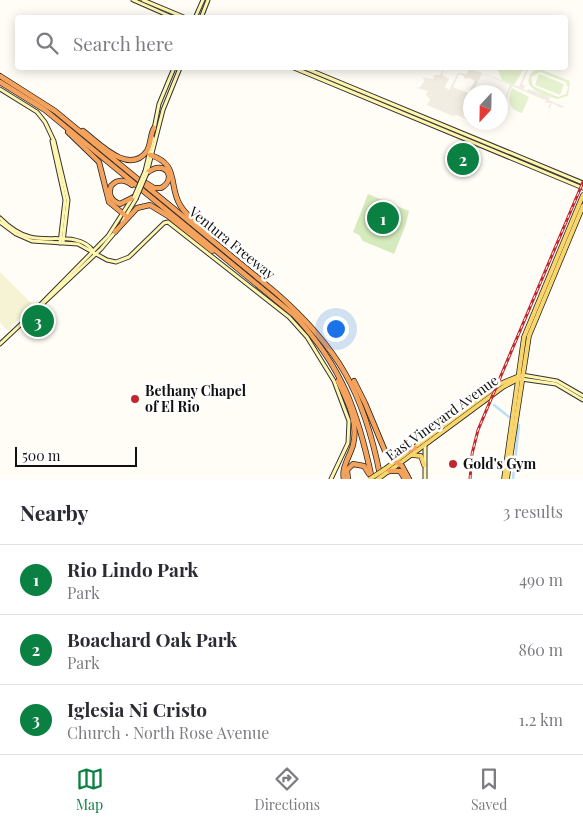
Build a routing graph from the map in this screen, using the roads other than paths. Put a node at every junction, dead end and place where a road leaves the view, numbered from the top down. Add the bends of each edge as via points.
1 (132, 0) edge
2 (137, 0) edge
3 (143, 0) edge
4 (203, 0) edge
5 (208, 0) edge
6 (153, 3) junction
7 (167, 15) edge
8 (179, 15) edge
9 (196, 15) edge
10 (202, 15) edge
11 (173, 70) edge
12 (179, 70) edge
13 (299, 70) edge
14 (310, 70) edge
15 (0, 76) edge
16 (0, 82) edge
17 (0, 89) edge
18 (55, 111) junction
19 (60, 121) junction
20 (154, 128) junction
21 (446, 128) junction
22 (151, 155) junction
23 (146, 172) junction
24 (544, 172) junction
25 (558, 172) junction
26 (135, 177) junction
27 (583, 183) edge
28 (583, 188) edge
29 (583, 195) edge
30 (151, 196) junction
31 (135, 198) junction
32 (583, 206) edge
33 (125, 216) junction
34 (0, 218) edge
35 (0, 222) edge
36 (115, 232) junction
37 (567, 232) junction
38 (568, 239) junction
39 (61, 241) junction
40 (562, 245) junction
41 (221, 248) junction
42 (95, 252) junction
43 (242, 272) junction
44 (533, 313) junction
45 (534, 319) junction
46 (0, 344) edge
47 (345, 370) junction
48 (337, 372) junction
49 (519, 378) junction
50 (490, 384) dead end
51 (508, 384) junction
52 (563, 385) junction
53 (494, 388) junction
54 (515, 388) junction
55 (583, 396) edge
56 (583, 400) edge
57 (462, 415) junction
58 (425, 442) junction
59 (416, 448) junction
60 (412, 455) junction
61 (398, 461) junction
62 (424, 465) junction
63 (386, 471) junction
64 (331, 479) edge
65 (344, 479) edge
66 (348, 479) edge
67 (371, 479) edge
68 (380, 479) edge
69 (407, 479) edge
70 (425, 479) edge
71 (506, 479) edge

1 - 7 main road
2 - 6 main road
3 - 6 main road
4 - 9 main road
5 - 10 main road
6 - 8 main road
11 - 20 main road via 159,104
12 - 22 main road via 162,110
13 - 21 main road
14 - 21 main road
15 - 18 highway, Ventura Freeway
16 - 19 highway, Ventura Freeway
17 - 39 main road via 37,112 45,122 65,200
18 - 20 highway via 125,160 136,159 146,152
18 - 26 highway, Ventura Freeway
19 - 30 highway, Ventura Freeway
19 - 33 highway via 99,162 106,198
20 - 22 main road
21 - 24 main road
21 - 25 main road
22 - 23 main road
22 - 41 highway via 170,169 182,208
23 - 26 highway via 162,167 168,174 168,181 163,187 156,188
23 - 31 main road, bridge
24 - 25 main road
24 - 28 main road
25 - 27 main road
26 - 41 highway, Ventura Freeway
29 - 37 main road
30 - 31 highway via 123,180 110,188 110,196 117,203 123,204
30 - 43 highway, Ventura Freeway
31 - 33 main road
32 - 38 main road
33 - 36 main road
33 - 42 main road
34 - 39 main road via 12,229 29,237
35 - 39 main road via 29,240
36 - 42 main road
36 - 43 highway via 137,208 153,206
37 - 38 main road
37 - 40 main road
38 - 40 main road
38 - 45 main road
39 - 42 main road
40 - 44 main road
41 - 47 highway, Ventura Freeway via 296,311
42 - 46 main road
42 - 64 main road via 113,262 124,260 164,222 168,222 294,322 332,378 349,421 348,443
43 - 48 highway, Ventura Freeway via 299,320
44 - 45 main road
44 - 49 main road via 522,344
45 - 49 main road
47 - 59 highway via 365,403 383,450 396,456
47 - 68 highway, Ventura Freeway via 368,424
48 - 65 highway via 355,430 343,472
48 - 67 highway, Ventura Freeway via 359,420
49 - 51 main road, East Vineyard Avenue
49 - 52 main road via 549,378
49 - 53 main road, East Vineyard Avenue
49 - 54 main road
49 - 71 main road
50 - 53 main road
51 - 54 main road
51 - 57 main road, East Vineyard Avenue
52 - 55 main road
52 - 56 main road
53 - 57 main road, East Vineyard Avenue
54 - 71 main road
57 - 58 main road, East Vineyard Avenue
57 - 58 main road, East Vineyard Avenue via 458,422
58 - 59 main road, East Vineyard Avenue
58 - 60 main road, East Vineyard Avenue
58 - 62 main road
59 - 61 main road, East Vineyard Avenue
60 - 61 main road, East Vineyard Avenue
60 - 62 main road via 421,456
61 - 63 main road, East Vineyard Avenue
61 - 69 highway
62 - 70 main road
63 - 67 main road, East Vineyard Avenue, bridge
63 - 68 main road, East Vineyard Avenue, bridge
63 - 69 highway via 401,471
66 - 67 highway via 349,468 357,464 364,466

